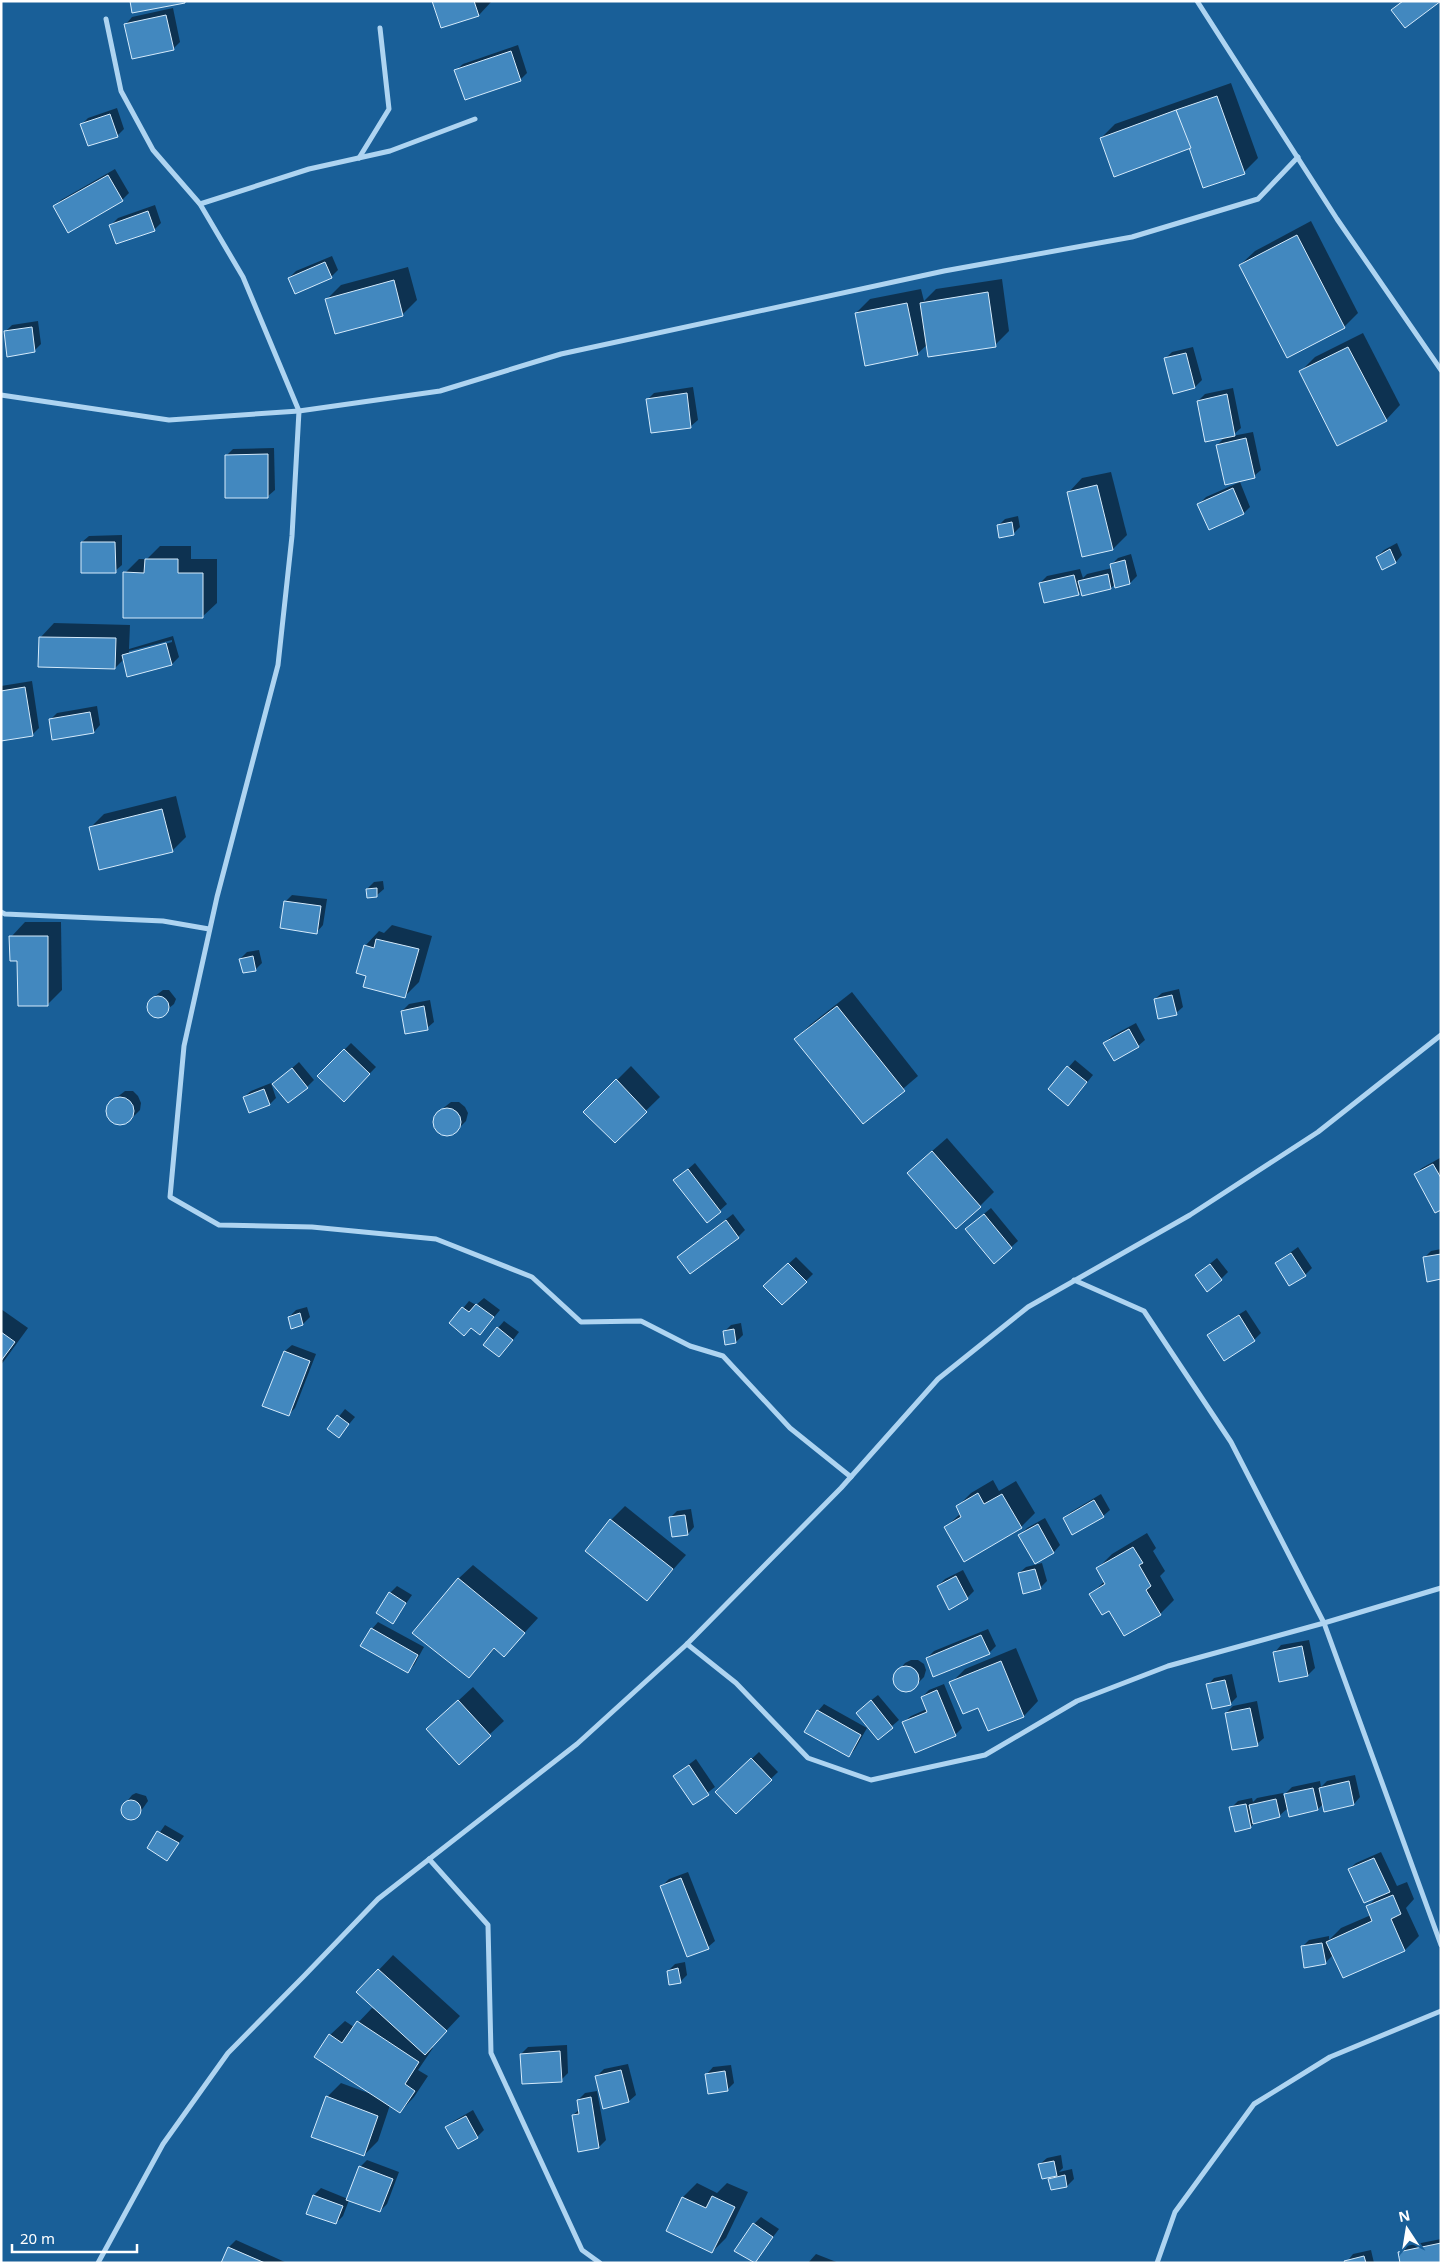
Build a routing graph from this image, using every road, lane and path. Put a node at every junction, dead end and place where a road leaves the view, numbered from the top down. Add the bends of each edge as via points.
1 (1197, 1) edge
2 (106, 19) dead end
3 (380, 28) dead end
4 (475, 119) dead end
5 (1298, 157) junction
6 (359, 158) junction
7 (200, 204) junction
8 (1441, 370) edge
9 (1, 395) edge
10 (298, 412) junction
11 (1, 912) edge
12 (209, 929) junction
13 (1441, 1036) edge
14 (1074, 1280) junction
15 (851, 1477) junction
16 (1441, 1588) edge
17 (1324, 1623) junction
18 (686, 1644) junction
19 (429, 1859) junction
20 (1441, 1945) edge
21 (1441, 2011) edge
22 (98, 2263) edge
23 (600, 2263) edge
24 (1157, 2263) edge

1 - 5 street
2 - 7 street via 121,91 153,150
3 - 6 street via 389,109
4 - 6 street via 390,151
5 - 8 street
5 - 10 street via 1258,199 1132,237 944,271 561,354 440,390
6 - 7 street via 309,169
7 - 10 street via 243,277
9 - 10 street via 169,420
10 - 12 street via 292,536 278,665
11 - 12 street via 163,921
12 - 15 street via 184,1046 170,1198 219,1225 312,1227 436,1238 532,1277 581,1322 641,1321 690,1346 723,1356 790,1428
13 - 14 street via 1318,1132 1190,1215
14 - 15 street via 1028,1307 938,1379
14 - 17 street via 1144,1311 1231,1442
15 - 18 street
16 - 17 street
17 - 18 street via 1168,1666 1077,1701 985,1755 870,1780 808,1758 736,1683
17 - 20 street
18 - 19 street via 577,1744
19 - 22 street via 378,1899 228,2053 163,2144
19 - 23 street via 488,1925 491,2054 582,2250
21 - 24 street via 1330,2057 1254,2104 1175,2212

